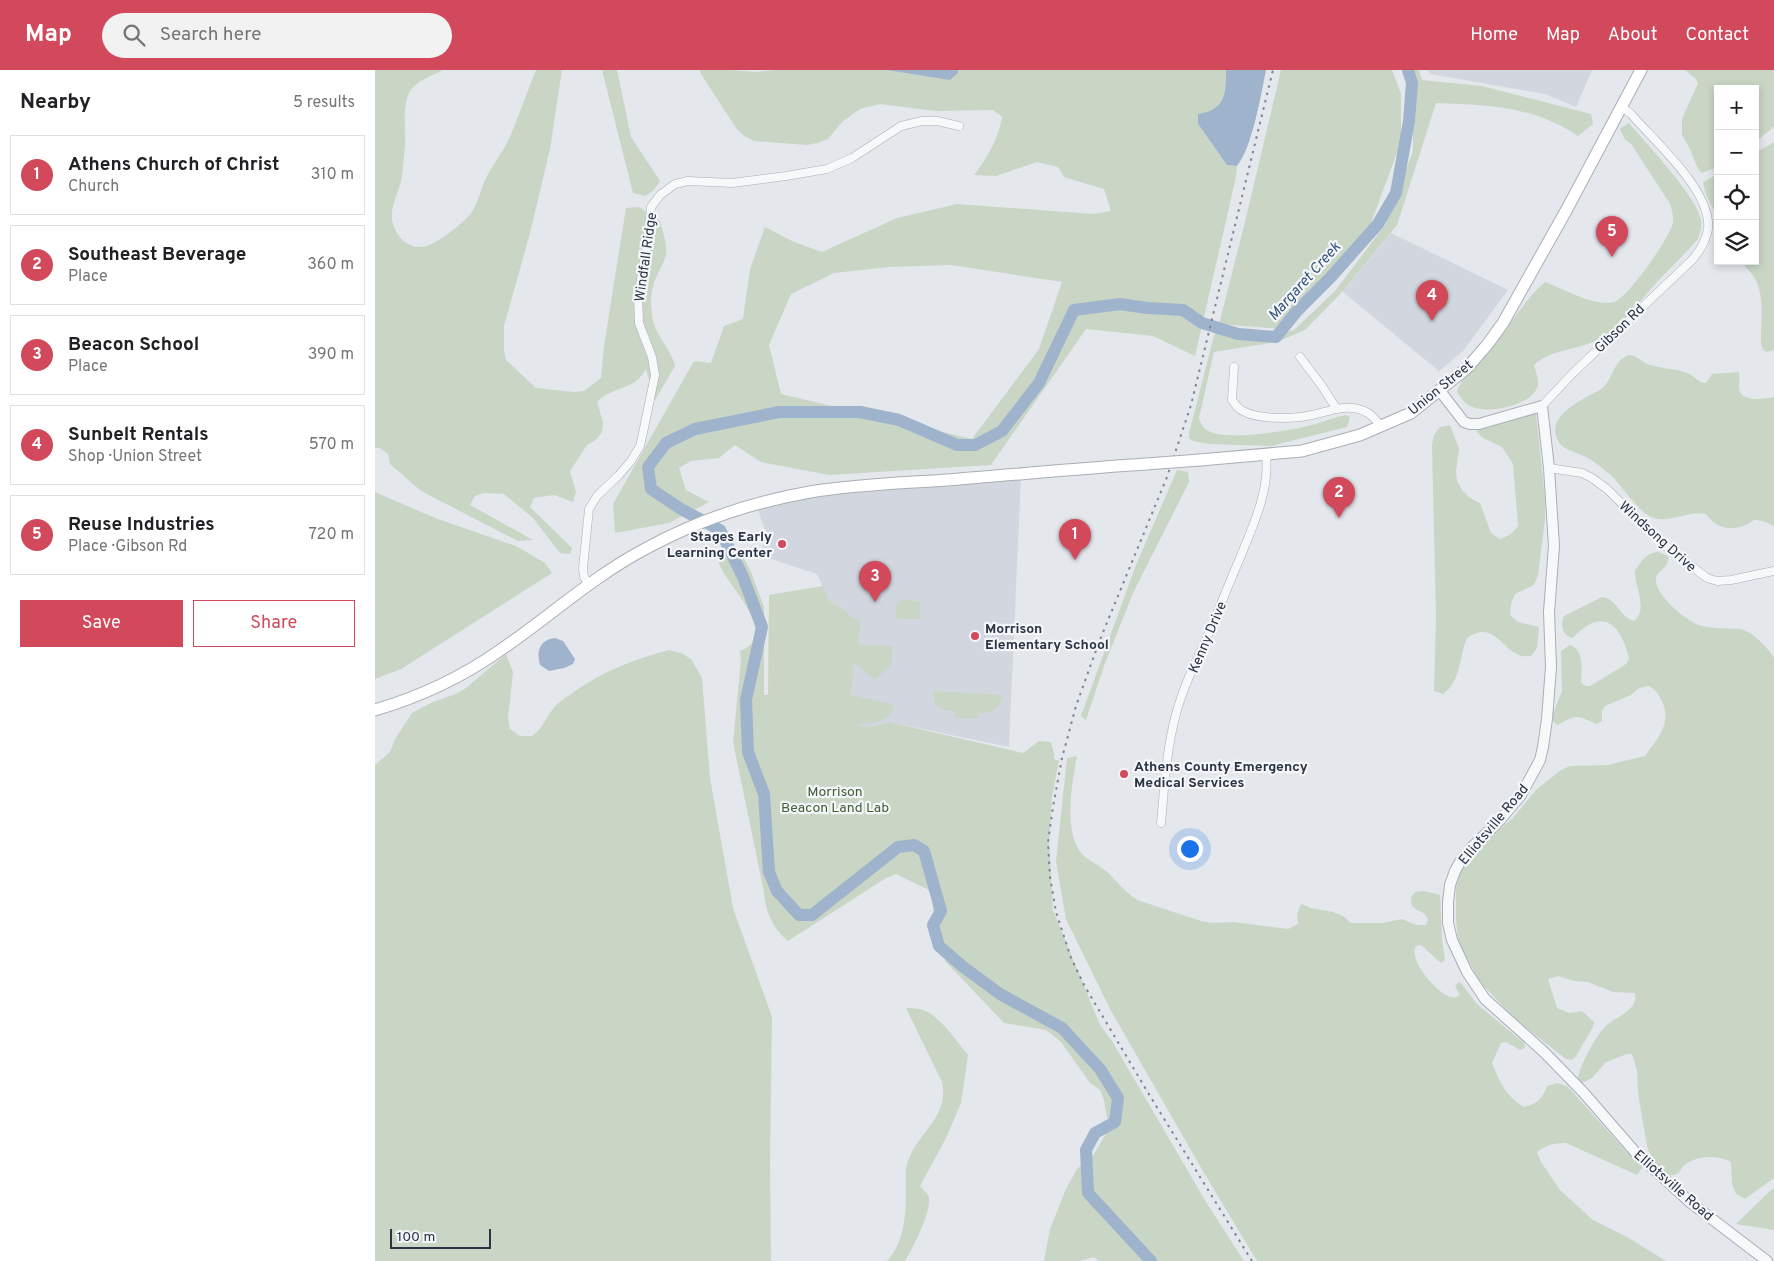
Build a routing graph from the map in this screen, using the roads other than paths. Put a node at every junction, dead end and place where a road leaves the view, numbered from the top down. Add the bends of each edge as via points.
1 (1641, 70) edge
2 (1622, 107) junction
3 (959, 126) dead end
4 (1300, 358) dead end
5 (1234, 367) dead end
6 (1440, 391) junction
7 (1542, 406) junction
8 (1336, 408) junction
9 (1381, 427) junction
10 (1265, 455) junction
11 (1549, 468) junction
12 (1774, 571) edge
13 (589, 584) junction
14 (375, 710) edge
15 (1161, 823) dead end
16 (1767, 1261) edge

1 - 2 main road, Union Street
2 - 6 main road, Union Street via 1503,323 1467,368
2 - 7 street, Gibson Rd via 1694,186 1701,197 1708,230 1698,252
3 - 13 street, Windfall Ridge via 922,121 901,126 852,158 827,169 732,183 688,181 675,184 659,195 651,207 638,296 639,323 655,375 640,446 619,476 597,496 589,509 583,568
4 - 8 street
5 - 8 street via 1232,400 1251,415 1287,417
6 - 7 street via 1464,422 1471,424
6 - 9 main road, Union Street via 1411,413
7 - 11 street, Elliotsville Road
8 - 9 street via 1369,413
9 - 10 main road, Union Street via 1310,449
10 - 13 main road, Union Street, bridge via 811,492 761,503 682,531 645,549
10 - 15 street, Kenny Drive via 1266,472 1258,512 1175,717
11 - 12 street, Windsong Drive via 1593,478 1663,544 1707,578 1731,580
11 - 16 street, Elliotsville Road via 1554,546 1549,612 1551,668 1543,747 1540,760 1521,794 1459,862 1450,885 1448,902 1452,940 1467,972 1485,999 1583,1092 1636,1154
13 - 14 main road, Union Street via 498,652 461,675

